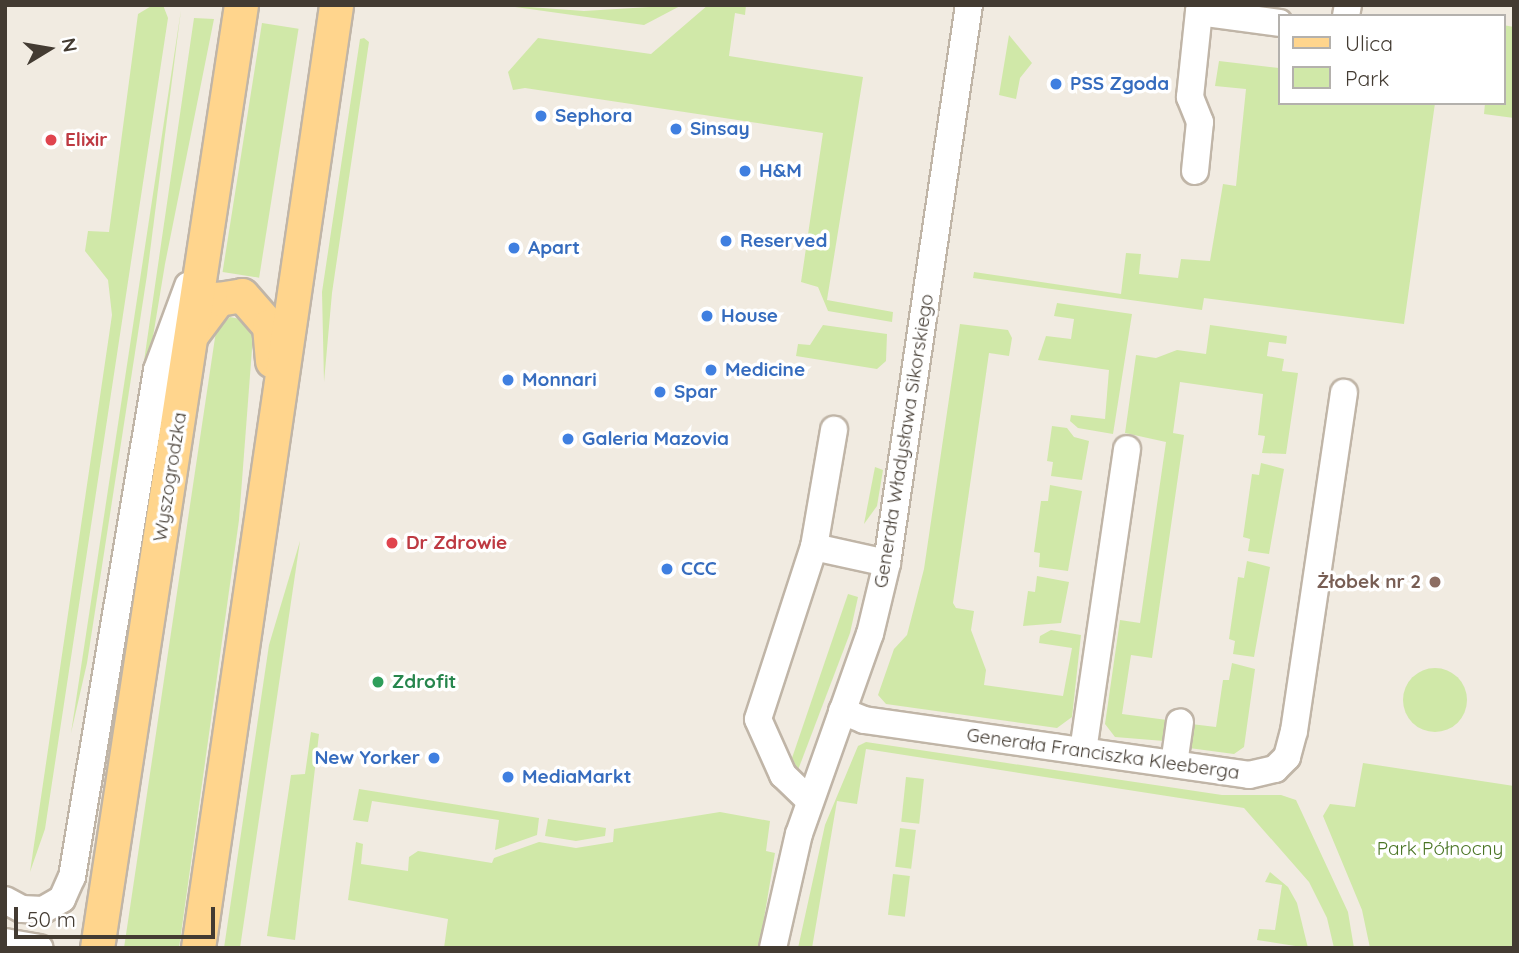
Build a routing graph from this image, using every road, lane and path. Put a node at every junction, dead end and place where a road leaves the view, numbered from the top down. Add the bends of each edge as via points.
1 (241, 5) edge
2 (336, 5) edge
3 (969, 5) edge
4 (1200, 9) edge
5 (1278, 23) edge
6 (1195, 171) dead end
7 (206, 235) junction
8 (191, 335) junction
9 (1344, 393) dead end
10 (274, 408) junction
11 (834, 430) dead end
12 (1127, 449) dead end
13 (814, 547) junction
14 (887, 563) junction
15 (842, 711) junction
16 (1180, 722) dead end
17 (1083, 751) junction
18 (1174, 764) junction
19 (809, 800) junction
20 (5, 900) edge
21 (5, 942) edge
22 (39, 948) edge
23 (97, 948) edge
24 (198, 948) edge
25 (773, 948) edge

1 - 7 main road, Wyszogrodzka
2 - 10 main road
3 - 14 street, Generała Władysława Sikorskiego
4 - 5 street
4 - 6 street via 1190,97 1200,122
7 - 8 main road, Wyszogrodzka
7 - 20 street via 158,370 72,877 62,899 43,910 22,909
8 - 10 main road via 218,299 229,294 250,299 269,326
8 - 23 main road, Wyszogrodzka
9 - 18 street, Generała Franciszka Kleeberga via 1287,757 1275,769 1250,775
10 - 24 main road
11 - 13 street
12 - 17 street
13 - 14 street
13 - 19 street via 758,719 783,775
14 - 15 street, Generała Władysława Sikorskiego via 870,634
15 - 17 street, Generała Franciszka Kleeberga via 864,720
15 - 19 street, Generała Władysława Sikorskiego
16 - 18 street
17 - 18 street, Generała Franciszka Kleeberga
19 - 25 street, Generała Władysława Sikorskiego
21 - 22 street

